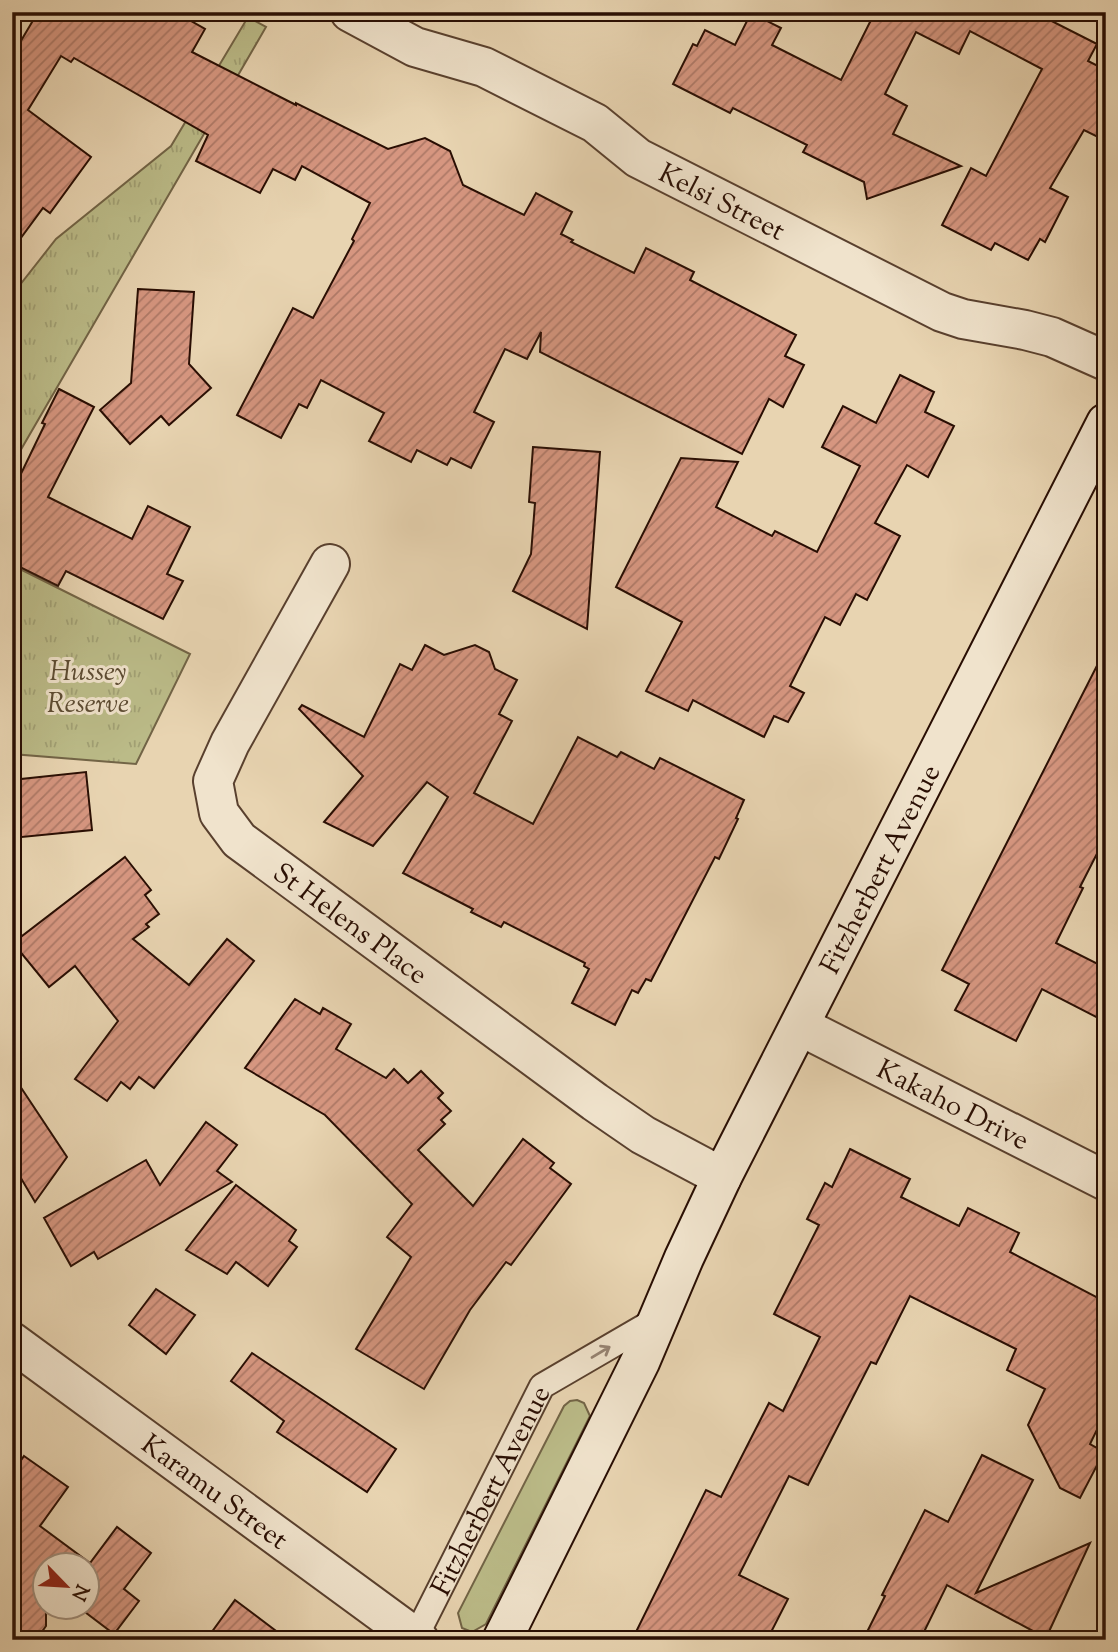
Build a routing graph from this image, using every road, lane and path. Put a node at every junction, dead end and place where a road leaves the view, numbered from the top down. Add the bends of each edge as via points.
1 (350, 12) edge
2 (1106, 361) edge
3 (1106, 423) edge
4 (330, 564) dead end
5 (800, 1026) junction
6 (722, 1177) junction
7 (1106, 1181) edge
8 (660, 1317) junction
9 (12, 1342) edge
10 (416, 1639) edge
11 (502, 1640) edge

1 - 2 street, Kelsi Street via 415,47 484,67 595,123 638,158 942,312 1052,337
3 - 5 street, Fitzherbert Avenue
4 - 6 street, St Helens Place via 221,762 213,781 219,813 239,840 595,1102 643,1135
5 - 6 street, Fitzherbert Avenue
5 - 7 street, Kakaho Drive
6 - 8 street, Fitzherbert Avenue
10 -> 8 lane, Fitzherbert Avenue via 542,1386
8 - 11 street, Fitzherbert Avenue
9 - 10 street, Karamu Street

